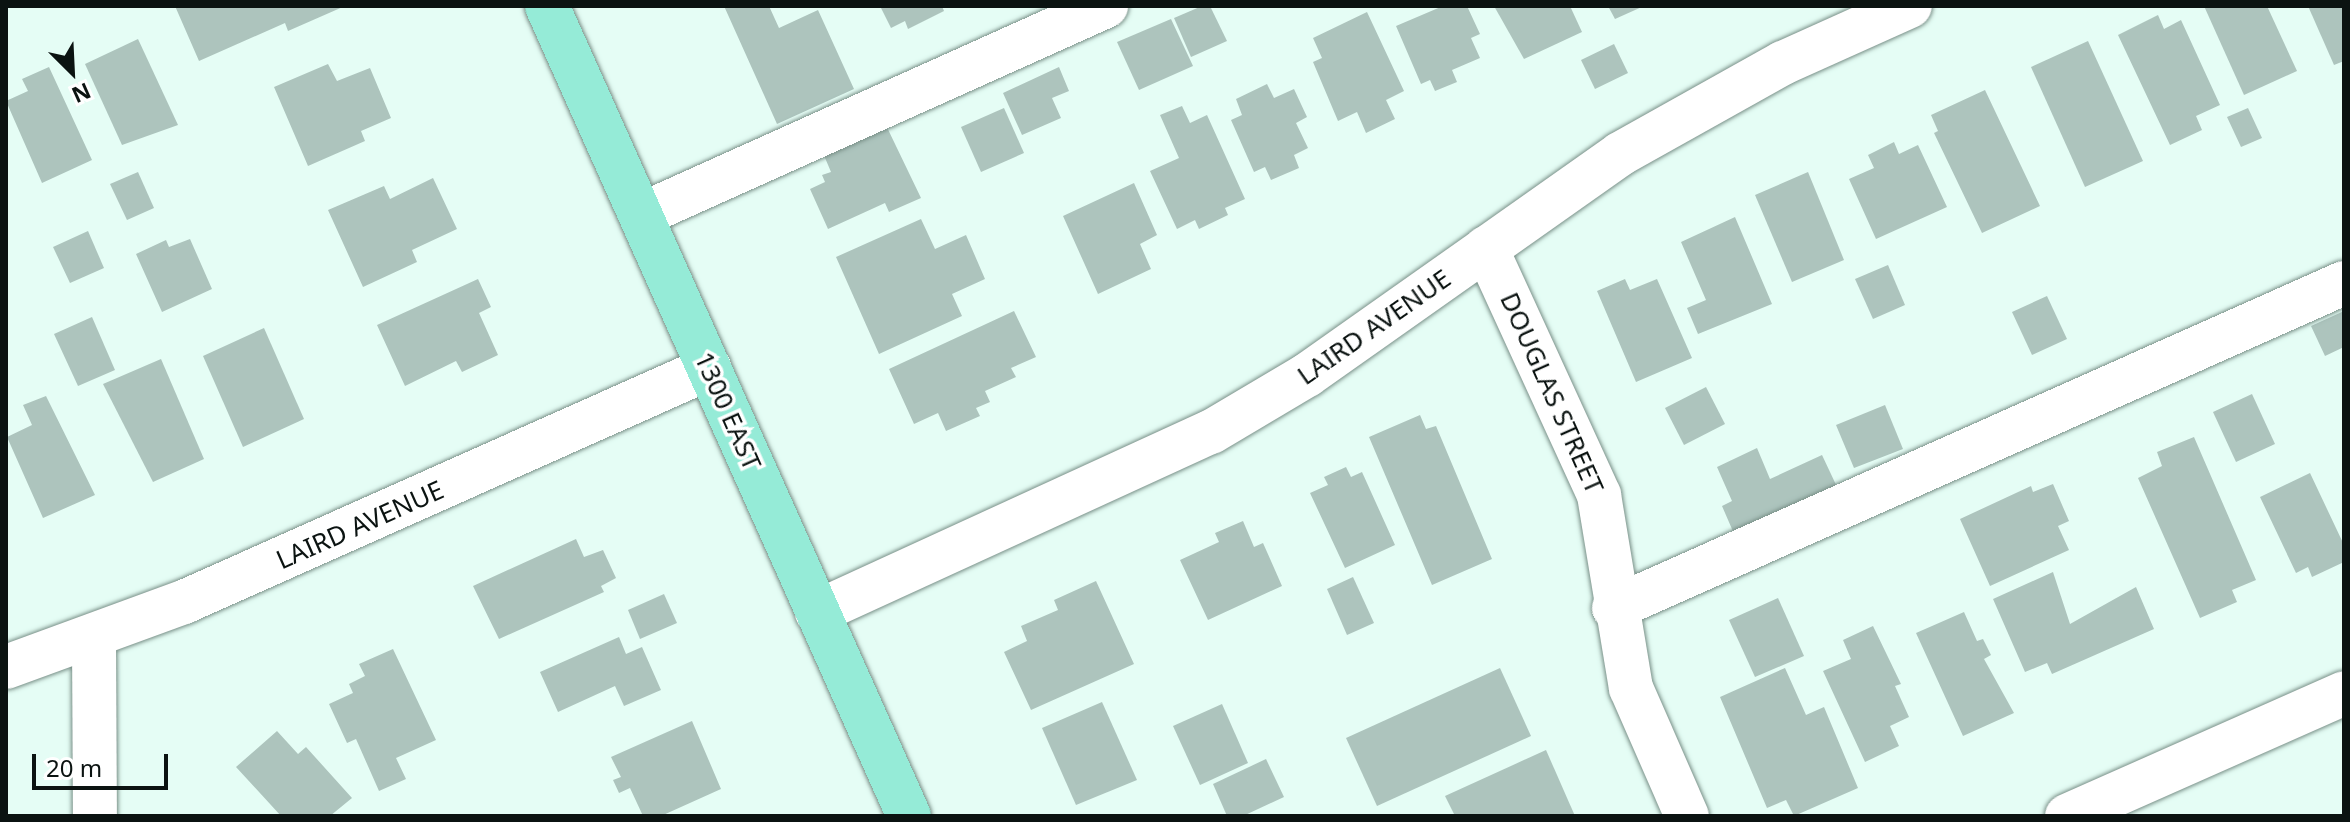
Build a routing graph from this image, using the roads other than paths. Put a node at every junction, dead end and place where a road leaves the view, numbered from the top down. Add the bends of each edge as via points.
1 (547, 6) edge
2 (1106, 6) edge
3 (1910, 6) edge
4 (641, 215) junction
5 (1486, 248) junction
6 (2344, 283) edge
7 (709, 368) junction
8 (1614, 608) junction
9 (817, 612) junction
10 (94, 639) junction
11 (6, 667) edge
12 (2344, 693) edge
13 (95, 816) edge
14 (909, 816) edge
15 (1687, 816) edge
16 (2067, 816) edge

1 - 4 main road, 1300 EAST
2 - 4 street
3 - 5 street, LAIRD AVENUE via 1701,107 1620,154
4 - 7 main road, 1300 EAST
5 - 8 street, DOUGLAS STREET via 1595,484 1612,549
5 - 9 street, LAIRD AVENUE via 1307,375 1211,432
6 - 8 street
7 - 9 main road, 1300 EAST
7 - 10 street, LAIRD AVENUE
8 - 15 street, DOUGLAS STREET via 1631,688
9 - 14 main road, 1300 EAST
10 - 11 street, LAIRD AVENUE
10 - 13 street
12 - 16 street

